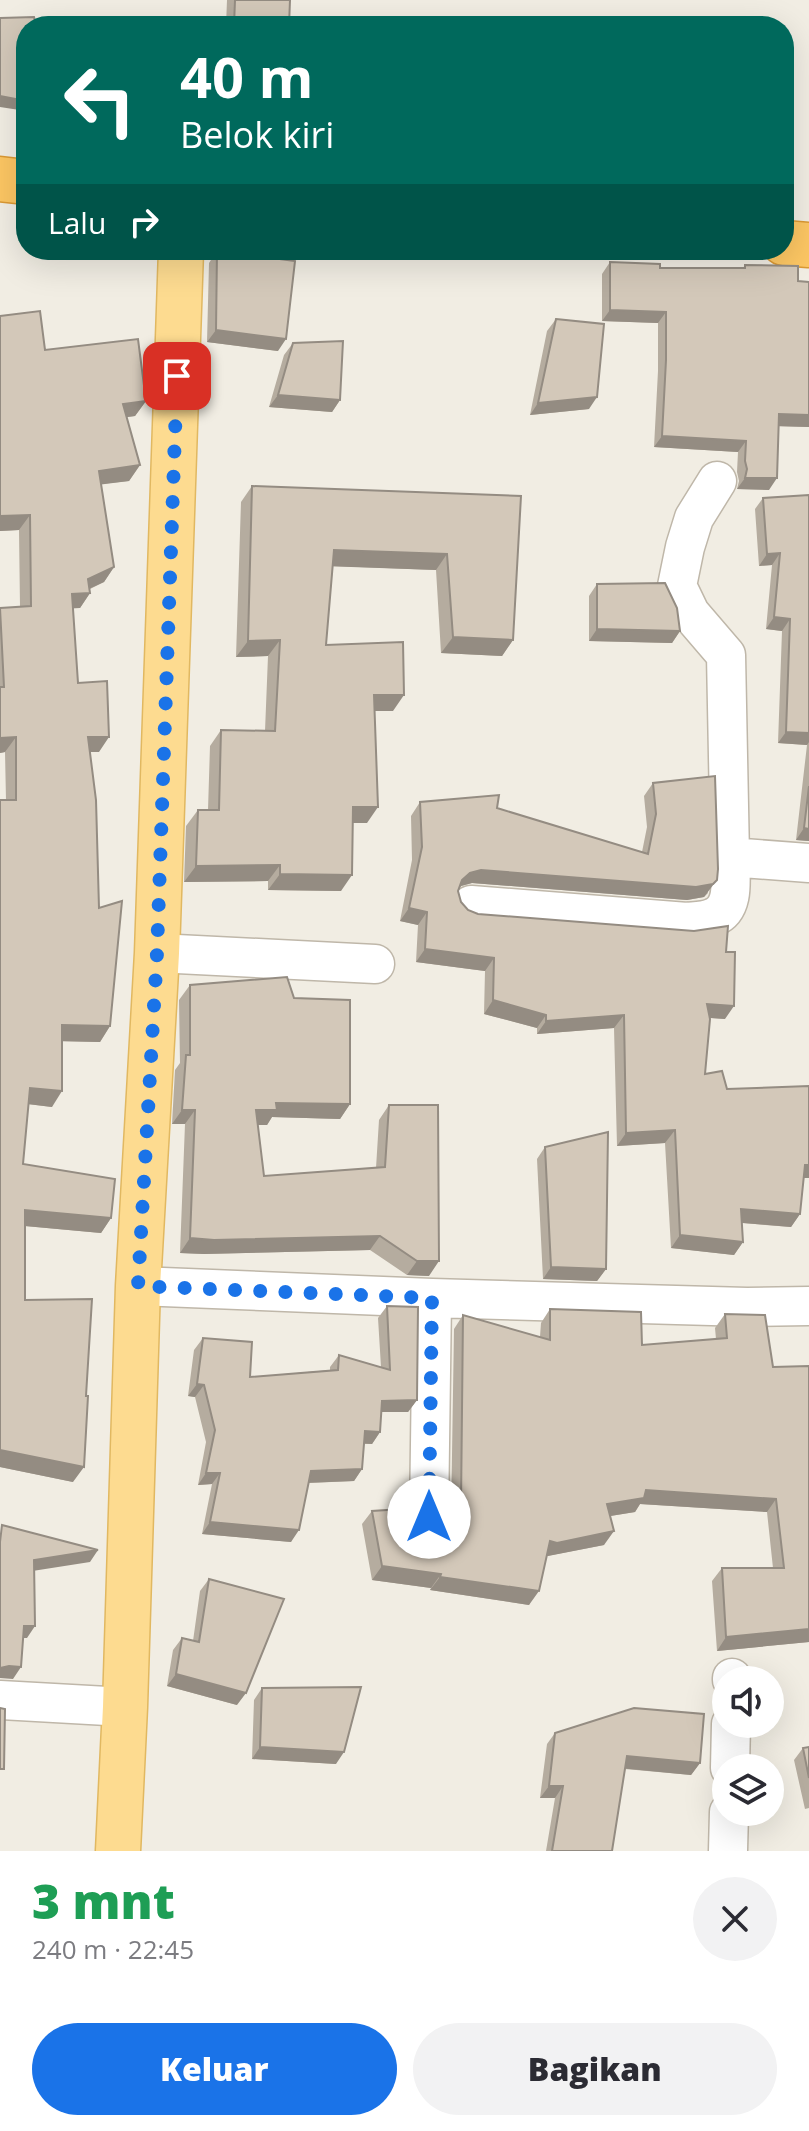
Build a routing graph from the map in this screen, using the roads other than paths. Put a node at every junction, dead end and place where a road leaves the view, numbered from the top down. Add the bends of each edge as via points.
1 (181, 260) edge
2 (717, 481) dead end
3 (730, 857) junction
4 (809, 863) edge
5 (471, 905) dead end
6 (157, 953) junction
7 (375, 964) dead end
8 (138, 1286) junction
9 (432, 1298) junction
10 (809, 1306) edge
11 (429, 1517) dead end
12 (0, 1700) edge
13 (125, 1707) junction
14 (729, 1826) edge
15 (118, 1851) edge
16 (728, 1851) edge

1 - 6 main road
2 - 3 street via 694,518 677,586 690,613 726,655
3 - 4 street
3 - 5 street via 730,897 712,918 687,922
6 - 7 street
6 - 8 main road
8 - 9 street
8 - 13 main road
9 - 10 street
9 - 11 street
12 - 13 street
13 - 15 main road
14 - 16 street

